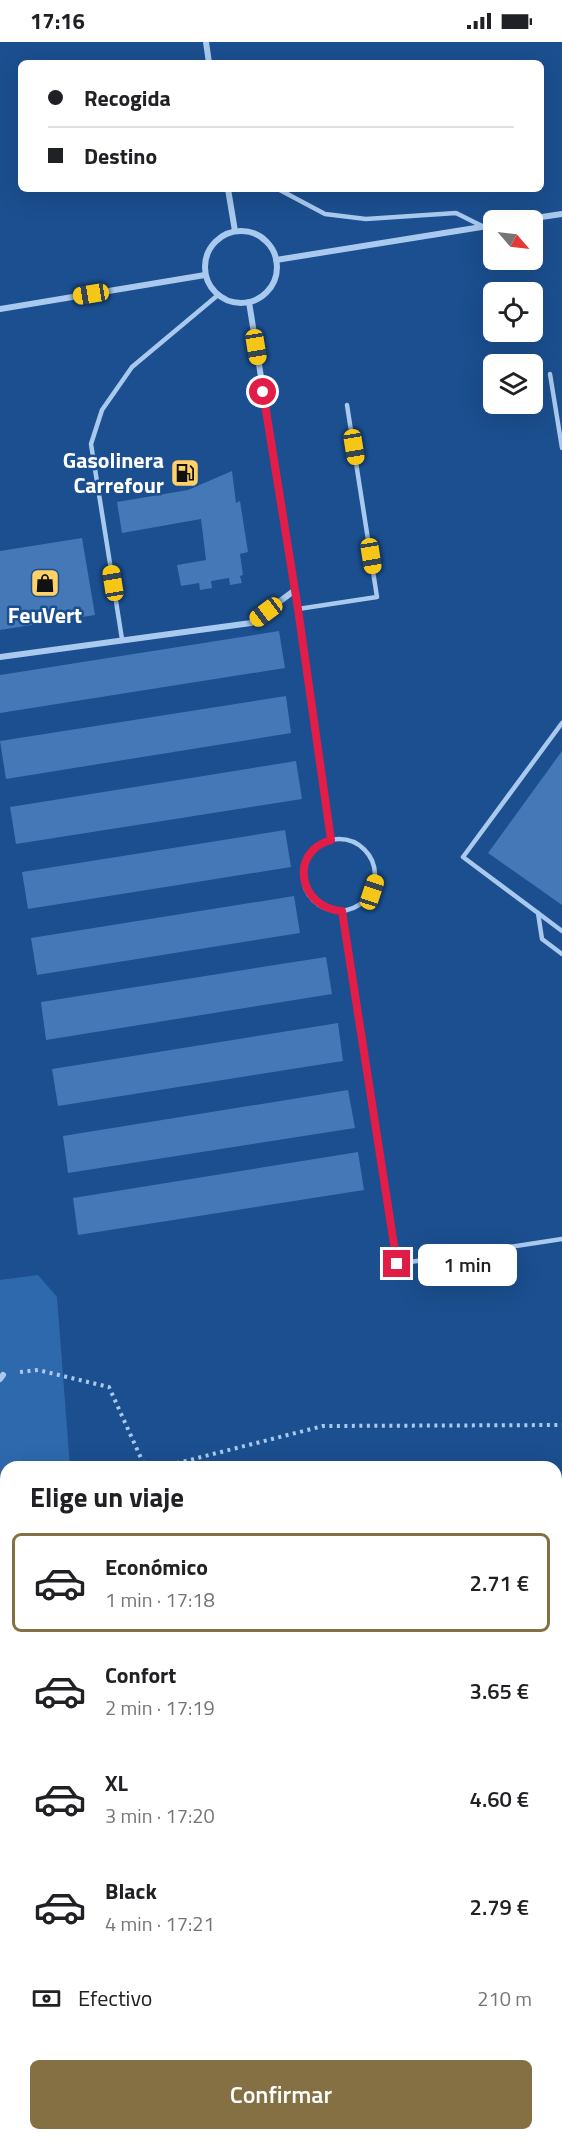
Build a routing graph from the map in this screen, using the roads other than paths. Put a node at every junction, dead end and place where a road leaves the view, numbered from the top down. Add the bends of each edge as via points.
1 (206, 42) edge
2 (209, 60) edge
3 (228, 192) edge
4 (284, 192) edge
5 (562, 214) edge
6 (543, 217) edge
7 (483, 226) edge
8 (483, 226) edge
9 (235, 231) junction
10 (276, 260) junction
11 (205, 275) junction
12 (218, 296) junction
13 (249, 302) junction
14 (0, 309) edge
15 (550, 374) dead end
16 (347, 405) dead end
17 (562, 448) edge
18 (295, 590) junction
19 (298, 609) junction
20 (122, 639) junction
21 (0, 657) edge
22 (562, 723) edge
23 (331, 840) junction
24 (342, 911) junction
25 (538, 913) junction
26 (562, 931) edge
27 (562, 954) edge
28 (562, 1239) edge

1 - 2 street
3 - 9 street
4 - 7 lane via 325,214 366,219 456,213
5 - 6 street
8 - 10 street
9 - 10 street via 263,239
9 - 11 street via 216,241 208,251
10 - 13 street via 272,285 264,295
11 - 12 street
11 - 14 street
12 - 13 street
12 - 20 lane via 132,367 102,410 91,444
13 - 18 street
15 - 17 lane
16 - 19 lane via 377,597
18 - 19 lane
18 - 20 street via 251,623
19 - 23 lane
20 - 21 street
22 - 25 lane via 463,857
23 - 24 lane via 314,849 307,860 304,885 318,904
23 - 24 lane via 350,840 361,846 375,867 375,880 364,902
24 - 28 lane via 397,1264
25 - 26 lane
25 - 27 lane via 542,939

